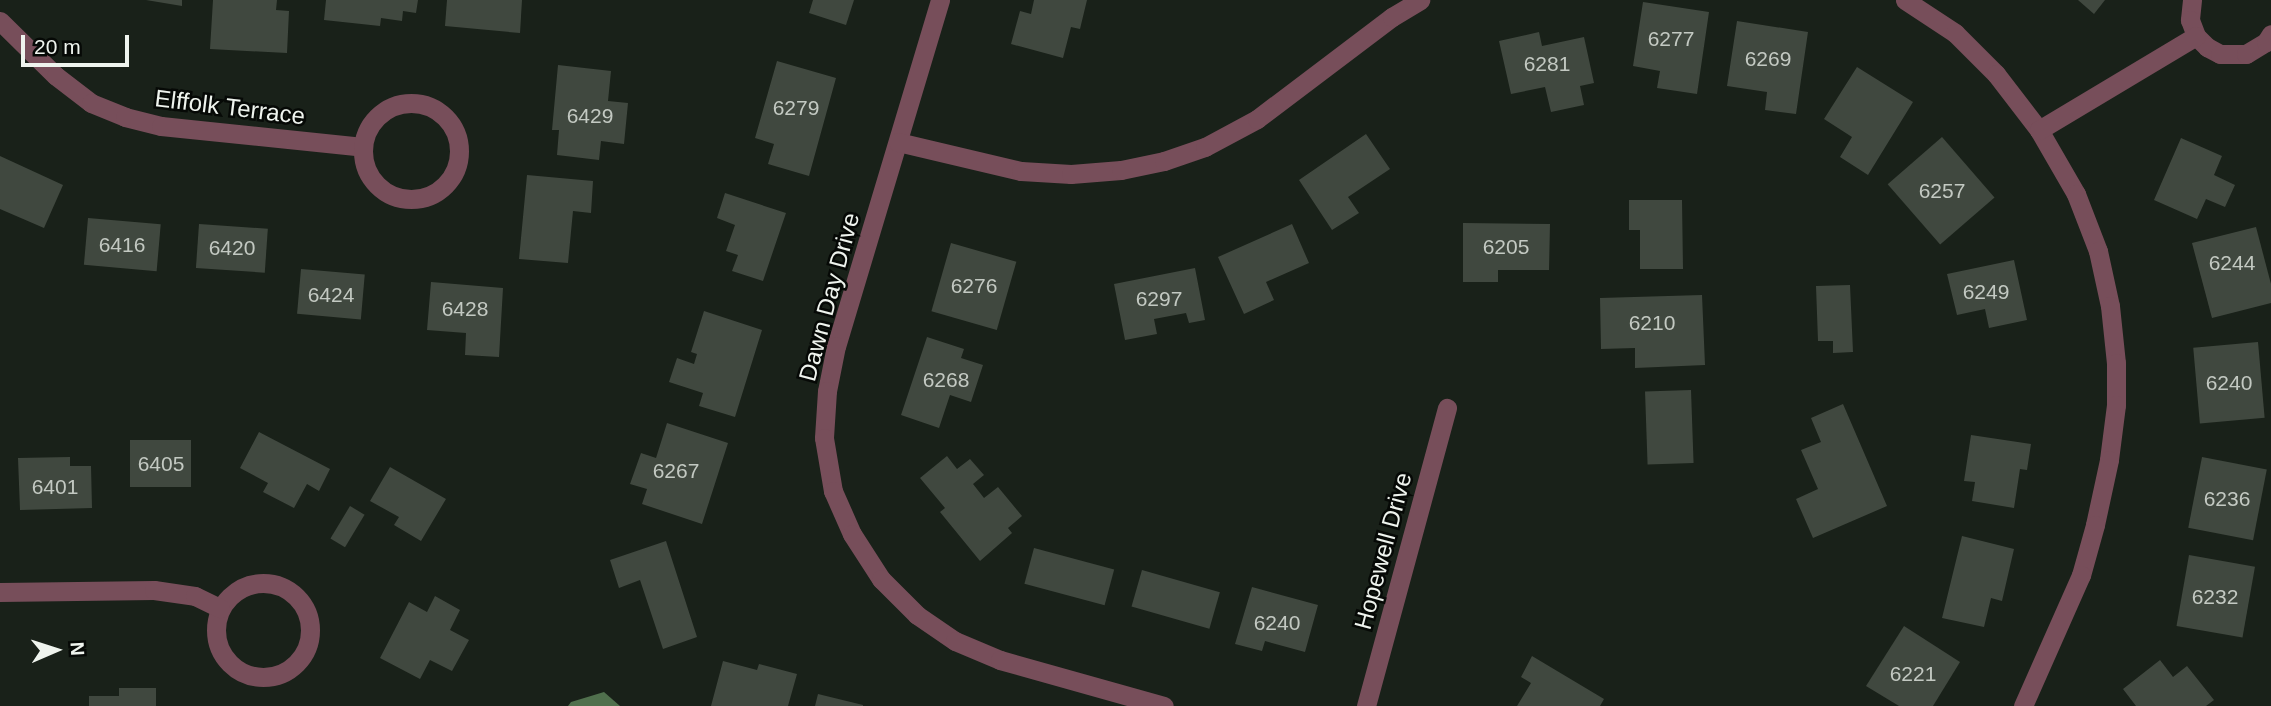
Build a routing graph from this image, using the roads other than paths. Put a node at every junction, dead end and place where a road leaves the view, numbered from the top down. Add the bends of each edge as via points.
1 (940, 0) edge
2 (1420, 0) edge
3 (1905, 0) edge
4 (2192, 0) edge
5 (0, 21) edge
6 (2271, 34) edge
7 (2196, 36) junction
8 (2039, 130) junction
9 (898, 142) junction
10 (363, 147) junction
11 (1447, 408) dead end
12 (0, 592) edge
13 (220, 608) junction
14 (1164, 706) edge
15 (1366, 706) edge
16 (2023, 706) edge

1 - 9 street, Dawn Day Drive
2 - 9 street via 1257,119 1205,147 1164,161 1071,174 1021,171
3 - 8 street via 1955,33 1996,74
4 - 7 street via 2190,20
5 - 10 street, Elffolk Terrace via 91,103 125,117 161,126
6 - 7 street via 2266,43 2232,56 2207,47
7 - 8 street
8 - 16 street via 2076,194 2098,251 2110,306 2116,405 2109,460 2081,575
9 - 14 street, Dawn Day Drive via 836,346 827,391 824,438 833,491 852,534 881,579 916,615 955,641 1000,660
10 - 10 street via 364,163 376,183 395,197 410,199 440,190 451,178 459,148 456,132 435,108 404,103 376,118
11 - 15 street, Hopewell Drive
12 - 13 street via 154,590 195,596
13 - 13 street via 217,640 233,667 262,677 278,675 303,656 311,626 298,598 286,588 257,582 229,596

